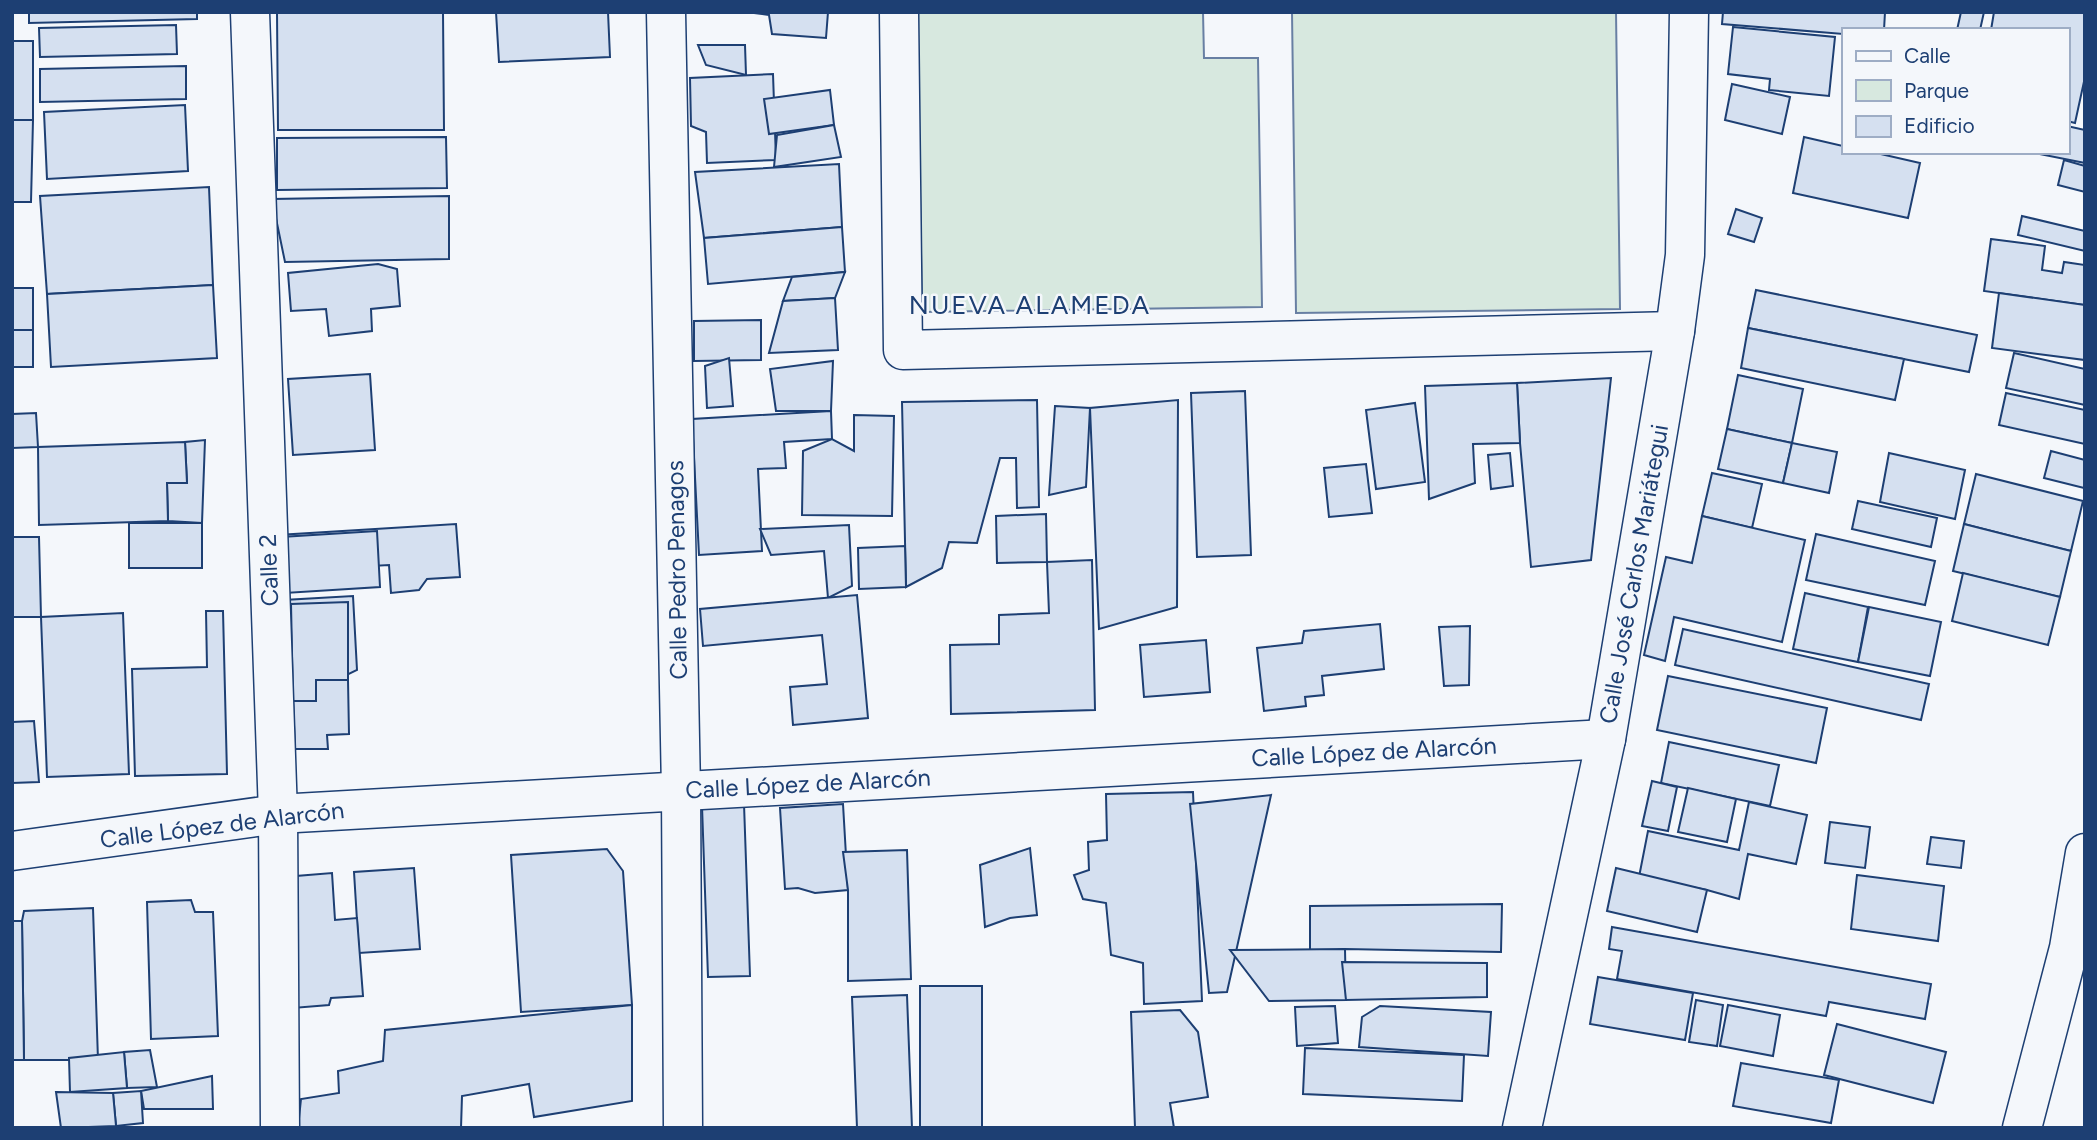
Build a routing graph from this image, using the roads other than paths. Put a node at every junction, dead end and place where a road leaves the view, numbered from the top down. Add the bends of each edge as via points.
1 (250, 12) edge
2 (666, 12) edge
3 (899, 12) edge
4 (1689, 12) edge
5 (1675, 331) junction
6 (1606, 739) junction
7 (681, 791) junction
8 (278, 814) junction
9 (12, 851) edge
10 (2085, 853) edge
11 (280, 1128) edge
12 (683, 1128) edge
13 (1522, 1128) edge
14 (2022, 1128) edge

1 - 8 street, Calle 2
2 - 7 street, Calle Pedro Penagos
3 - 5 street via 902,349
4 - 5 street, Calle José Carlos Mariátegui via 1685,255
5 - 6 street, Calle José Carlos Mariátegui
6 - 7 street, Calle López de Alarcón
6 - 13 street, Calle José Carlos Mariátegui
7 - 8 street, Calle López de Alarcón
7 - 12 street, Calle Pedro Penagos
8 - 9 street, Calle López de Alarcón
8 - 11 street, Calle 2
10 - 14 street via 2069,948

